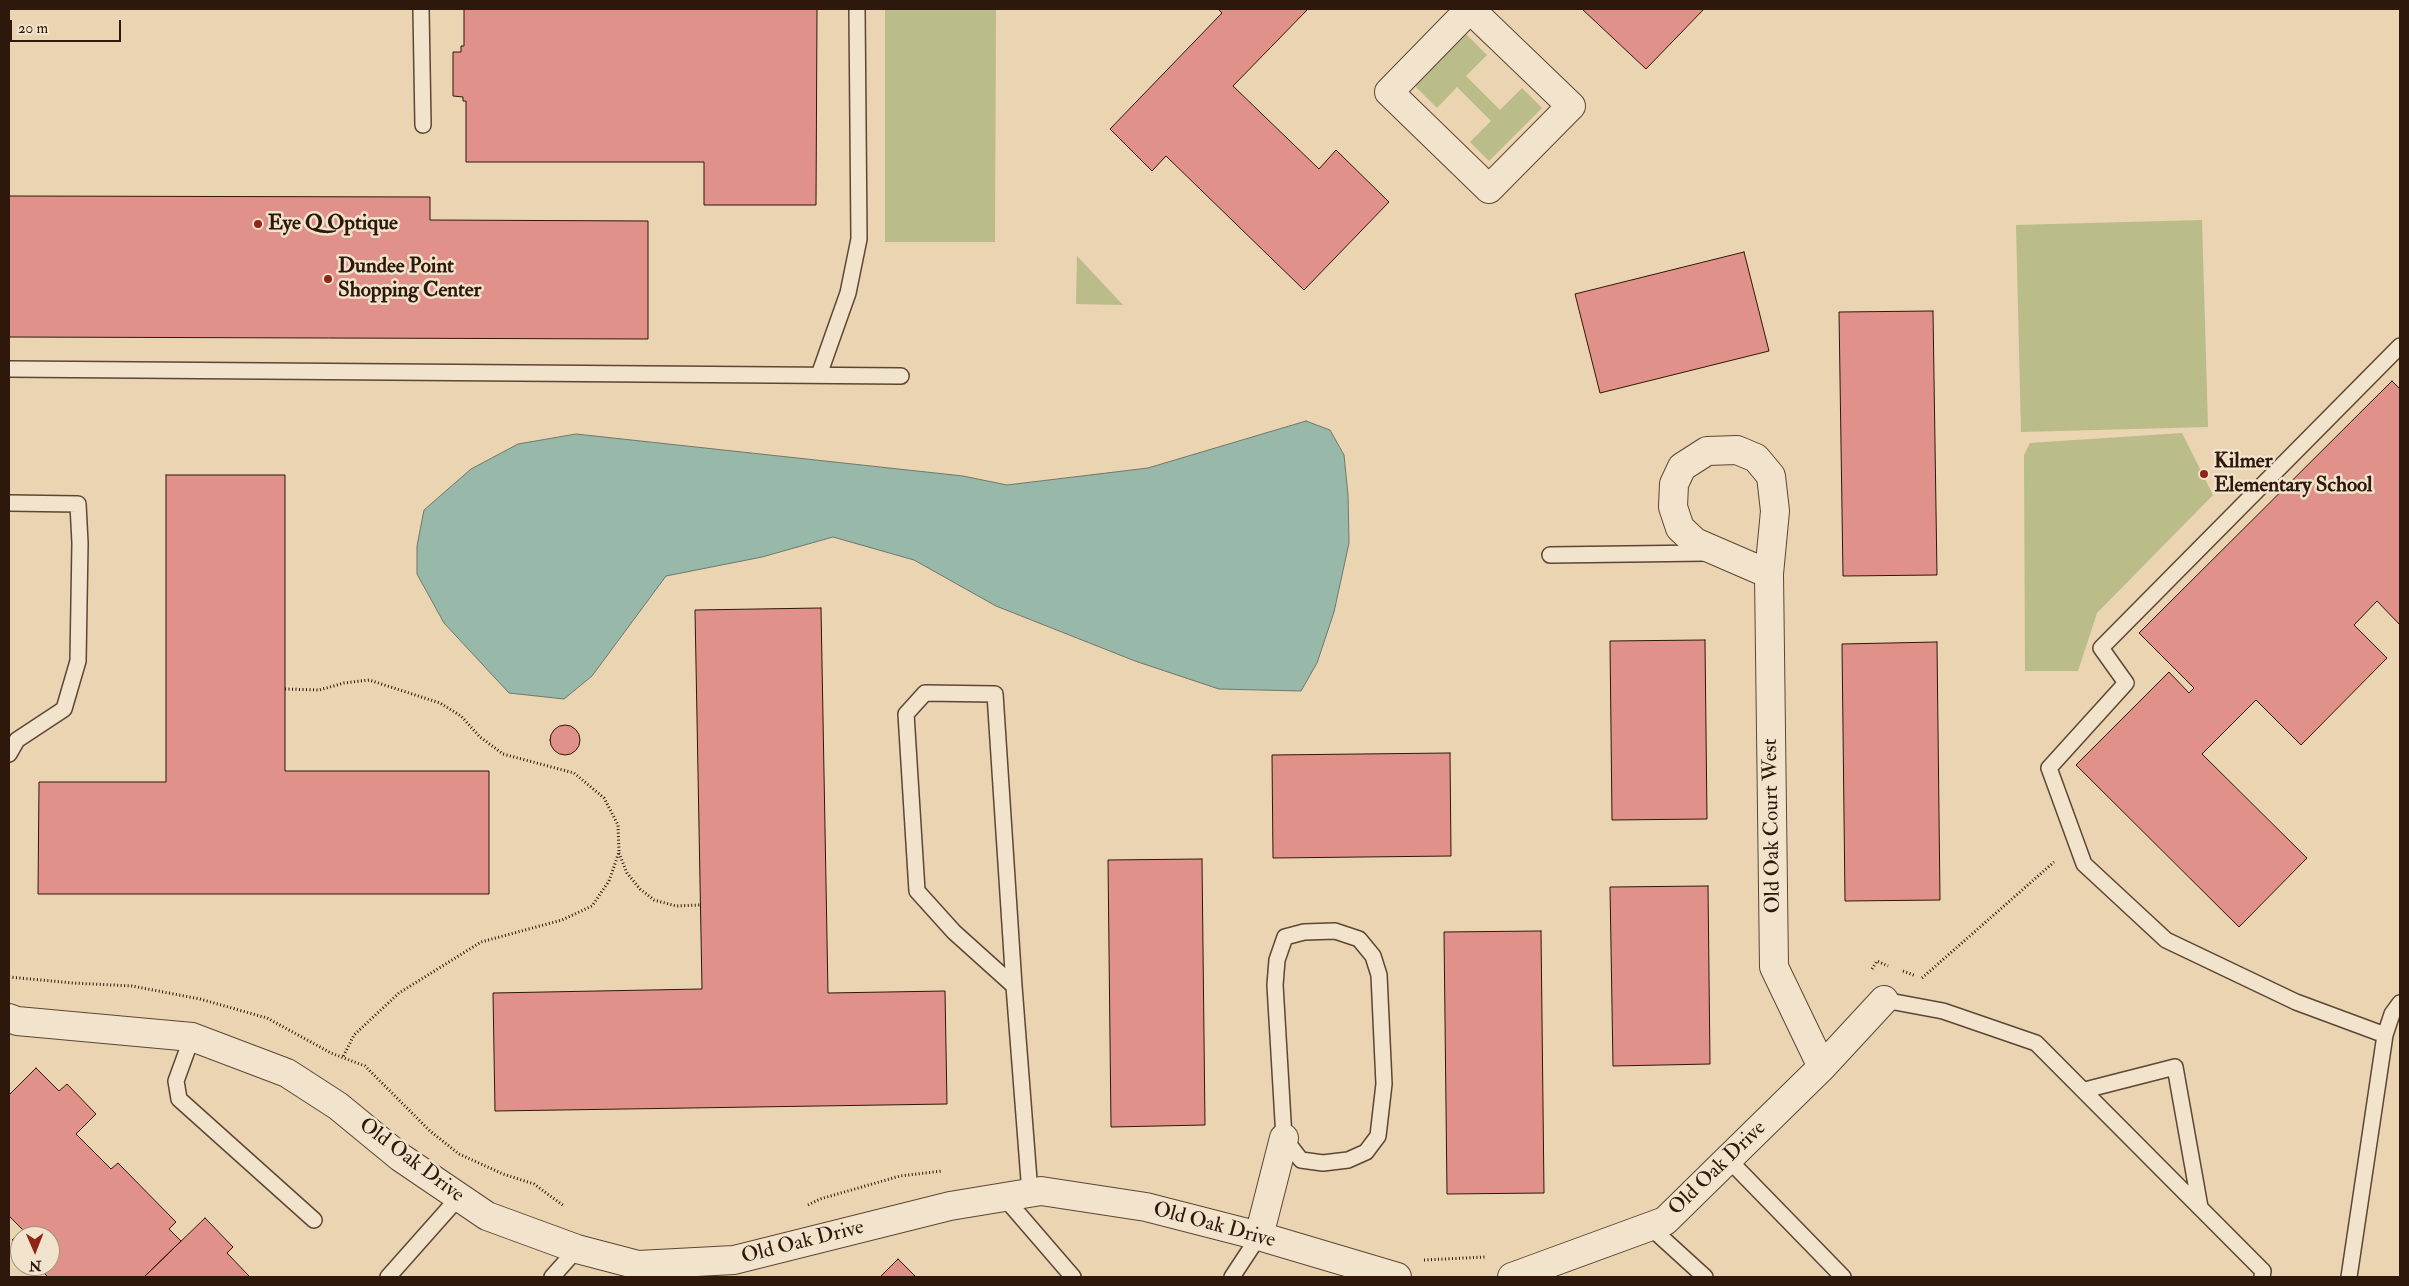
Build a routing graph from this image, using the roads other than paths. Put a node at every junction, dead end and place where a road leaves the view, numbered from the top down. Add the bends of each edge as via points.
1 (421, 9) edge
2 (857, 9) edge
3 (1470, 9) edge
4 (424, 125) dead end
5 (2400, 346) edge
6 (9, 369) edge
7 (818, 376) junction
8 (901, 376) dead end
9 (9, 503) edge
10 (1722, 553) junction
11 (1550, 555) dead end
12 (1769, 574) junction
13 (9, 754) edge
14 (1014, 986) junction
15 (1884, 1000) joint
16 (2400, 1003) edge
17 (11, 1017) edge
18 (2385, 1035) junction
19 (192, 1037) junction
20 (1822, 1068) junction
21 (2085, 1090) junction
22 (1284, 1138) junction
23 (1728, 1160) junction
24 (1017, 1195) junction
25 (459, 1197) junction
26 (2200, 1207) junction
27 (314, 1220) dead end
28 (1649, 1226) junction
29 (1259, 1236) junction
30 (577, 1249) junction
31 (388, 1277) edge
32 (552, 1277) edge
33 (1073, 1277) edge
34 (1232, 1277) edge
35 (1397, 1277) edge
36 (1512, 1277) edge
37 (1705, 1277) edge
38 (1843, 1277) edge
39 (2262, 1277) edge
40 (2349, 1277) edge

1 - 4 lane
2 - 7 lane via 859,238 848,293
3 - 3 street via 1571,106 1489,189 1389,92
5 - 18 lane via 2101,648 2126,683 2049,768 2084,864 2166,940 2296,1002
6 - 7 lane
7 - 8 lane
9 - 13 lane via 78,504 80,543 78,661 64,709 17,740
10 - 11 lane
10 - 12 street, Old Oak Court West
10 - 12 street, Old Oak Court West via 1695,542 1680,528 1673,507 1674,484 1682,467 1707,451 1737,450 1756,458 1771,476 1775,511
12 - 20 street, Old Oak Court West via 1774,967
14 - 14 lane via 995,694 924,693 906,714 917,891 954,932
14 - 24 lane
15 - 20 street, Old Oak Drive
15 - 21 lane via 1943,1011 2036,1043
16 - 18 lane via 2392,1014
17 - 19 street, Old Oak Drive
18 - 40 lane
19 - 25 street, Old Oak Drive via 288,1073 338,1106 400,1157
19 - 27 lane via 176,1081 179,1099
20 - 23 street, Old Oak Drive
21 - 26 lane
21 - 26 lane via 2175,1068
22 - 22 lane via 1301,1160 1324,1163 1348,1160 1366,1152 1378,1136 1384,1084 1379,975 1373,956 1359,939 1335,931 1304,932 1285,937 1277,960 1276,1013
22 - 29 street
23 - 28 street, Old Oak Drive via 1665,1221
23 - 38 lane
24 - 29 street, Old Oak Drive via 1041,1191 1146,1207
24 - 30 street, Old Oak Drive via 950,1206 734,1260 638,1265
24 - 33 lane
25 - 30 street, Old Oak Drive via 487,1216
25 - 31 lane
26 - 39 lane via 2264,1272
28 - 36 street, Old Oak Drive
28 - 37 lane
29 - 34 lane
29 - 35 street, Old Oak Drive
30 - 32 lane

